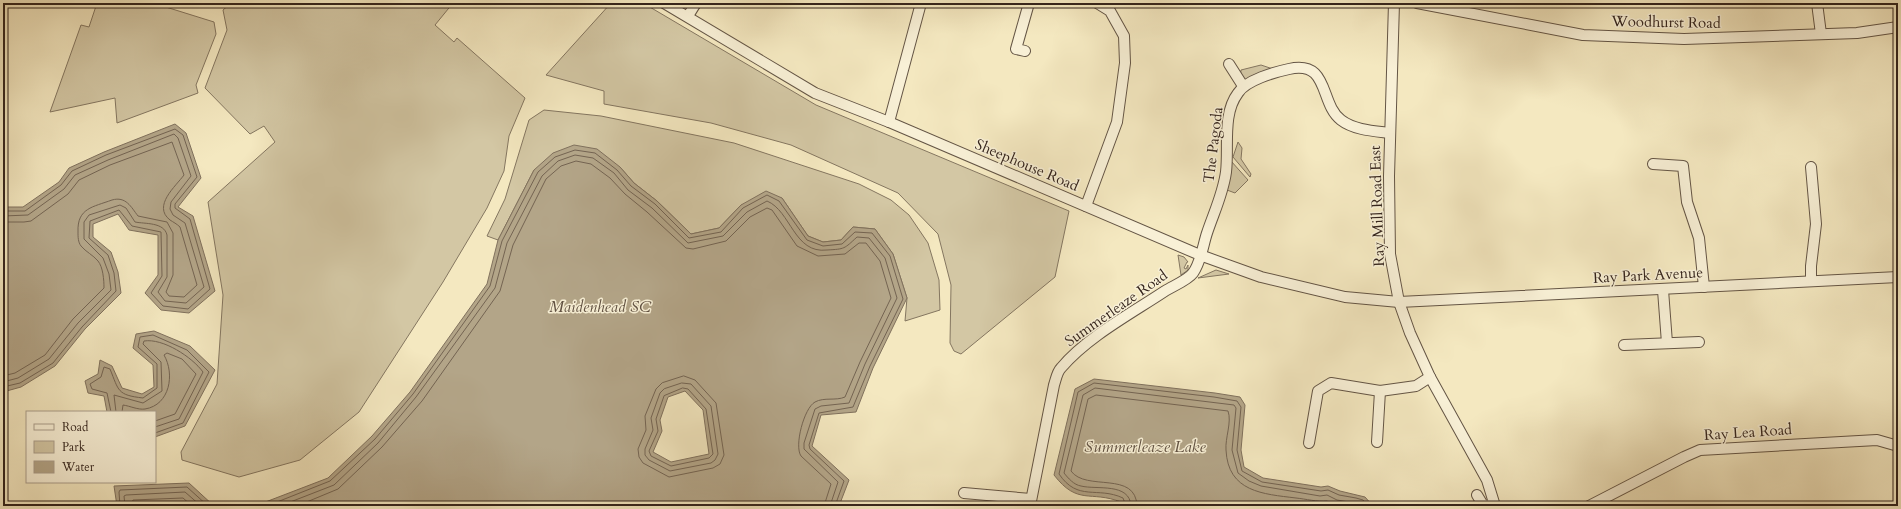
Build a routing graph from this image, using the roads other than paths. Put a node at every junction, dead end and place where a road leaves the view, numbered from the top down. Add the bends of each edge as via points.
1 (664, 3) edge
2 (696, 3) edge
3 (921, 3) edge
4 (1029, 3) edge
5 (1097, 3) edge
6 (1394, 3) edge
7 (1417, 3) edge
8 (1817, 3) edge
9 (688, 16) junction
10 (1898, 27) edge
11 (1821, 34) junction
12 (1018, 52) dead end
13 (1229, 64) dead end
14 (1243, 86) junction
15 (889, 122) junction
16 (1390, 133) junction
17 (1653, 164) dead end
18 (1811, 167) dead end
19 (1086, 206) junction
20 (1200, 255) junction
21 (1898, 277) edge
22 (1811, 280) junction
23 (1704, 287) junction
24 (1663, 290) junction
25 (1399, 302) junction
26 (1699, 342) dead end
27 (1667, 343) junction
28 (1624, 345) dead end
29 (1430, 377) junction
30 (1380, 391) junction
31 (1377, 442) dead end
32 (1309, 443) dead end
33 (1898, 446) edge
34 (964, 493) dead end
35 (1477, 494) dead end
36 (1031, 503) edge
37 (1494, 506) edge
38 (1589, 506) edge

1 - 9 street, Sheephouse Road
2 - 9 street
3 - 15 street
4 - 12 street
5 - 19 street via 1110,11 1124,36 1125,63 1117,122
6 - 16 street, Ray Mill Road East
7 - 11 street, Woodhurst Road via 1583,35 1684,40
8 - 11 street
9 - 15 street, Sheephouse Road via 815,93
10 - 11 street, Woodhurst Road via 1857,33
13 - 14 street
14 - 16 street via 1287,69 1298,67 1308,70 1321,80 1328,101 1340,119 1352,126
14 - 20 street, The Pagoda via 1234,98 1230,111 1223,189
15 - 19 street, Sheephouse Road
16 - 25 street, Ray Mill Road East via 1390,254
17 - 23 street via 1683,166 1687,202 1699,238
18 - 22 street via 1816,224
19 - 20 street, Sheephouse Road
20 - 25 street, Sheephouse Road via 1261,277 1345,297
20 - 36 street, Summerleaze Road via 1193,273 1093,339 1060,369 1054,384
21 - 22 street, Ray Park Avenue
22 - 23 street, Ray Park Avenue
23 - 24 street, Ray Park Avenue
24 - 25 street, Ray Park Avenue
24 - 27 street
25 - 29 street, Ray Mill Road East
26 - 27 street
27 - 28 street
29 - 30 street via 1416,386
29 - 37 street, Ray Mill Road East via 1487,480
30 - 31 street
30 - 32 street via 1331,383 1318,390
33 - 38 street, Ray Lea Road via 1877,440 1700,450
34 - 36 street
35 - 37 street via 1482,505

